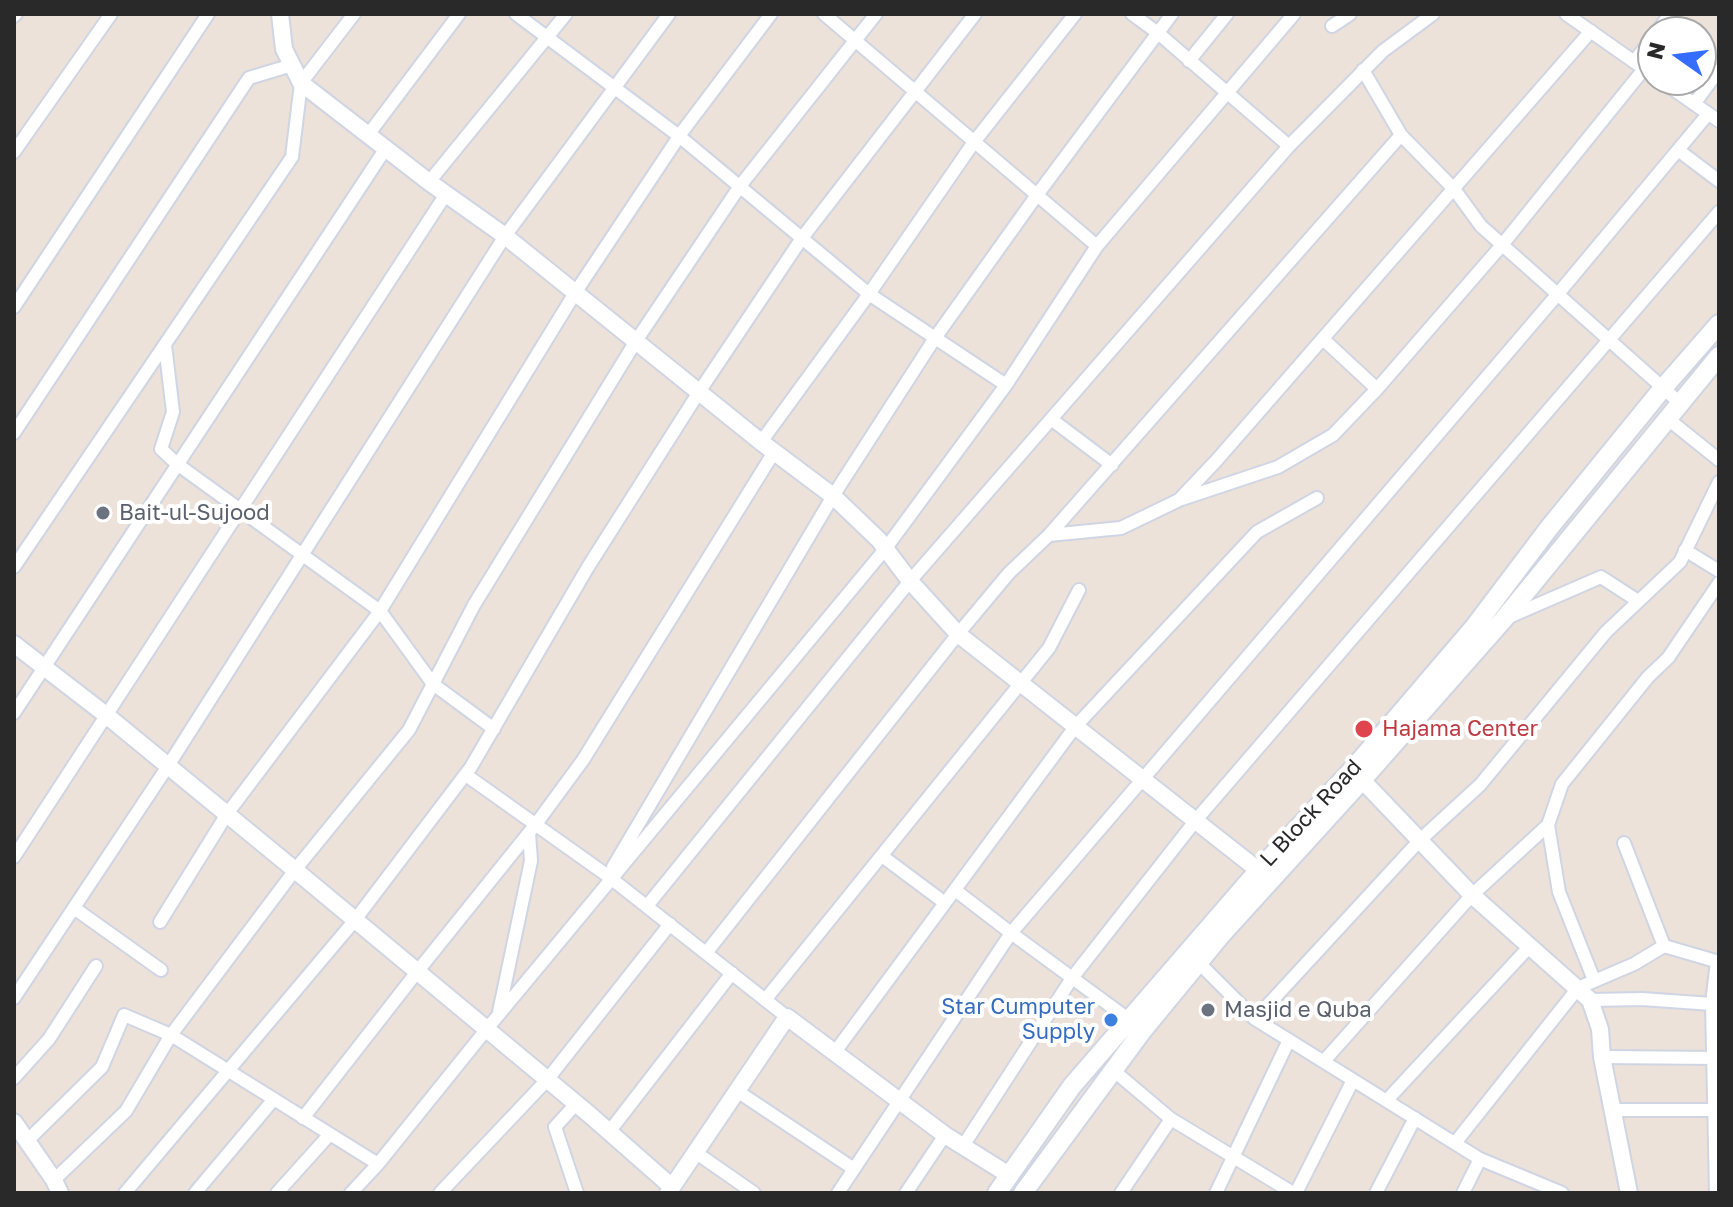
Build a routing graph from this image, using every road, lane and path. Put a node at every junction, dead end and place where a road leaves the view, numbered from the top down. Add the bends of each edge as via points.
1 (111, 14) edge
2 (208, 14) edge
3 (280, 14) edge
4 (354, 14) edge
5 (459, 14) edge
6 (516, 14) edge
7 (566, 14) edge
8 (669, 14) edge
9 (771, 14) edge
10 (824, 14) edge
11 (876, 14) edge
12 (975, 14) edge
13 (1075, 14) edge
14 (1132, 14) edge
15 (1172, 14) edge
16 (1227, 14) edge
17 (1294, 14) edge
18 (1350, 14) edge
19 (1433, 14) edge
20 (1572, 16) edge
21 (1332, 26) dead end
22 (1591, 31) junction
23 (1158, 33) junction
24 (548, 37) junction
25 (855, 40) junction
26 (1189, 61) junction
27 (1637, 64) edge
28 (292, 65) junction
29 (1363, 70) junction
30 (1719, 70) edge
31 (1637, 78) edge
32 (301, 83) junction
33 (614, 87) junction
34 (916, 92) junction
35 (1226, 92) junction
36 (1683, 96) edge
37 (1694, 104) junction
38 (1714, 118) edge
39 (368, 135) junction
40 (1401, 135) junction
41 (679, 136) junction
42 (974, 142) junction
43 (1289, 146) junction
44 (386, 148) junction
45 (1678, 150) junction
46 (14, 152) edge
47 (1719, 181) edge
48 (429, 182) junction
49 (740, 186) junction
50 (1454, 189) junction
51 (446, 194) junction
52 (1037, 195) junction
53 (1719, 212) edge
54 (505, 236) junction
55 (802, 238) junction
56 (1502, 245) junction
57 (1097, 246) junction
58 (575, 293) junction
59 (869, 294) junction
60 (1557, 295) junction
61 (14, 307) edge
62 (1719, 324) edge
63 (935, 338) junction
64 (1323, 339) junction
65 (1609, 340) junction
66 (636, 341) junction
67 (165, 345) junction
68 (1719, 356) edge
69 (1006, 385) junction
70 (1663, 388) junction
71 (1377, 389) junction
72 (699, 392) junction
73 (1680, 403) junction
74 (1051, 419) junction
75 (1668, 419) junction
76 (14, 433) edge
77 (767, 447) junction
78 (1719, 460) edge
79 (177, 464) junction
80 (1112, 465) junction
81 (1719, 482) edge
82 (833, 496) junction
83 (1317, 498) dead end
84 (1179, 500) junction
85 (241, 510) junction
86 (1049, 535) junction
87 (886, 548) junction
88 (1685, 550) junction
89 (302, 554) junction
90 (14, 567) edge
91 (1719, 571) edge
92 (910, 581) junction
93 (1719, 583) edge
94 (1079, 590) dead end
95 (1638, 601) junction
96 (380, 611) junction
97 (1503, 620) junction
98 (958, 634) junction
99 (14, 644) edge
100 (44, 667) junction
101 (433, 684) junction
102 (1021, 684) junction
103 (14, 713) edge
104 (106, 715) junction
105 (1075, 727) junction
106 (494, 729) junction
107 (168, 766) junction
108 (466, 775) junction
109 (1142, 779) junction
110 (1362, 780) junction
111 (227, 814) junction
112 (1196, 820) junction
113 (1548, 825) junction
114 (532, 829) junction
115 (1420, 840) junction
116 (1624, 843) dead end
117 (882, 856) junction
118 (14, 857) edge
119 (295, 870) junction
120 (1265, 876) junction
121 (610, 877) junction
122 (955, 890) junction
123 (1472, 895) junction
124 (945, 903) junction
125 (647, 906) junction
126 (74, 908) junction
127 (355, 920) junction
128 (160, 922) dead end
129 (670, 924) junction
130 (1011, 933) junction
131 (1530, 946) junction
132 (1664, 946) junction
133 (706, 953) junction
134 (1718, 961) edge
135 (1198, 962) junction
136 (96, 966) dead end
137 (161, 970) dead end
138 (417, 972) junction
139 (732, 973) junction
140 (1072, 978) junction
141 (1594, 980) junction
142 (1584, 994) junction
143 (14, 998) edge
144 (765, 1000) junction
145 (1712, 1004) junction
146 (498, 1015) junction
147 (787, 1017) junction
148 (1255, 1019) junction
149 (1136, 1025) junction
150 (486, 1030) junction
151 (171, 1035) junction
152 (1289, 1040) junction
153 (835, 1052) junction
154 (1602, 1057) junction
155 (1717, 1058) edge
156 (1324, 1061) junction
157 (1113, 1070) junction
158 (228, 1071) junction
159 (14, 1078) edge
160 (547, 1080) junction
161 (1353, 1080) junction
162 (737, 1091) junction
163 (274, 1099) junction
164 (899, 1100) junction
165 (1387, 1100) junction
166 (576, 1104) junction
167 (1612, 1110) junction
168 (1717, 1110) edge
169 (303, 1118) junction
170 (1415, 1118) junction
171 (1171, 1119) junction
172 (14, 1122) edge
173 (609, 1132) junction
174 (330, 1134) junction
175 (945, 1135) junction
176 (27, 1141) junction
177 (1455, 1143) junction
178 (963, 1146) junction
179 (695, 1152) junction
180 (1234, 1156) junction
181 (1480, 1159) junction
182 (378, 1164) junction
183 (854, 1169) junction
184 (1717, 1174) edge
185 (1009, 1175) junction
186 (57, 1187) edge
187 (670, 1190) edge
188 (125, 1193) edge
189 (195, 1193) edge
190 (277, 1193) edge
191 (351, 1193) edge
192 (440, 1193) edge
193 (577, 1193) edge
194 (754, 1193) edge
195 (838, 1193) edge
196 (906, 1193) edge
197 (997, 1193) edge
198 (1023, 1193) edge
199 (1121, 1193) edge
200 (1216, 1193) edge
201 (1295, 1193) edge
202 (1376, 1193) edge
203 (1463, 1193) edge
204 (1562, 1193) edge
205 (1629, 1193) edge
206 (1716, 1193) edge

1 - 46 street
2 - 61 street
3 - 28 street via 284,49
4 - 32 street
5 - 39 street
6 - 24 street
7 - 24 street
8 - 33 street
9 - 41 street
10 - 25 street
11 - 25 street
12 - 34 street
13 - 42 street
14 - 23 street
15 - 23 street
16 - 26 street
17 - 35 street
18 - 21 street
19 - 29 street
20 - 22 street
22 - 27 street
22 - 50 street
23 - 26 street
23 - 52 street
24 - 33 street
24 - 48 street
25 - 34 street
25 - 49 street
26 - 35 street
28 - 32 street
28 - 76 street via 249,78
29 - 40 street
29 - 43 street
30 - 37 street
31 - 56 street
32 - 39 street
32 - 67 street via 292,157
33 - 41 street
33 - 54 street
34 - 42 street
34 - 55 street
35 - 43 street
35 - 57 street
36 - 37 street
37 - 38 street
38 - 45 street
39 - 44 street
40 - 50 street
40 - 80 street
41 - 49 street
41 - 58 street
42 - 52 street
42 - 59 street
43 - 74 street
44 - 48 street
44 - 79 street
45 - 47 street
45 - 60 street
48 - 51 street
49 - 55 street
49 - 66 street
50 - 56 street
50 - 64 street
51 - 54 street
51 - 85 street
52 - 57 street
52 - 63 street
53 - 65 street
54 - 58 street
54 - 89 street
55 - 59 street
55 - 72 street
56 - 60 street
56 - 71 street
57 - 69 street
58 - 66 street
58 - 96 street
59 - 63 street
59 - 77 street
60 - 65 street
60 - 109 street
62 - 70 main road, L Block Road
63 - 69 street
63 - 82 street
64 - 71 street
64 - 84 street
65 - 70 street
65 - 112 street
66 - 72 street
66 - 101 street via 474,605
67 - 79 street via 173,412 161,449
67 - 90 street
68 - 73 main road, L Block Road
69 - 87 street
70 - 73 street
70 - 120 main road, L Block Road via 1475,626
71 - 84 street via 1333,435 1278,467
72 - 77 street
72 - 106 street
73 - 75 main road, L Block Road
74 - 80 street
74 - 92 street
75 - 78 street
75 - 97 main road, L Block Road
77 - 82 street
77 - 114 street via 583,760
79 - 85 street
79 - 100 street
80 - 86 street
81 - 88 street
82 - 87 street
82 - 121 street
83 - 105 street via 1257,532
84 - 86 street via 1121,528
85 - 89 street
85 - 104 street
86 - 98 street
87 - 92 street
87 - 121 street
88 - 91 street
88 - 95 street via 1680,562
89 - 96 street
89 - 107 street
92 - 98 street
92 - 125 street
93 - 113 street via 1668,658 1562,784
94 - 102 street via 1049,648
95 - 97 street via 1601,577
95 - 115 street via 1606,632 1480,785
96 - 101 street
96 - 111 street
97 - 110 main road, L Block Road
98 - 102 street
98 - 133 street
99 - 100 street
100 - 103 street
100 - 104 street
101 - 106 street
101 - 119 street via 409,730
102 - 105 street
102 - 117 street
104 - 107 street
104 - 118 street
105 - 109 street
105 - 122 street
106 - 108 street
107 - 111 street
107 - 126 street
108 - 114 street
108 - 127 street
109 - 112 street
109 - 130 street
110 - 115 street
110 - 120 main road, L Block Road
111 - 119 street
111 - 128 street
112 - 120 street
112 - 140 street
113 - 123 street
113 - 141 street via 1559,892
114 - 121 street
114 - 138 street
114 - 146 street via 531,861
115 - 123 street
115 - 148 street
116 - 132 street
117 - 124 street
117 - 144 street
119 - 127 street
119 - 151 street
120 - 135 main road, L Block Road
120 - 149 main road, L Block Road
121 - 125 street
121 - 146 street
122 - 124 street
122 - 130 street
123 - 131 street
123 - 156 street
124 - 153 street
125 - 129 street
126 - 137 street
126 - 143 street
127 - 138 street
127 - 158 street
129 - 133 street
129 - 160 street
130 - 140 street
130 - 164 street
131 - 142 street
131 - 165 street
132 - 134 street
132 - 141 street
133 - 139 street
134 - 145 street
135 - 148 street
135 - 149 main road, L Block Road
136 - 159 street via 49,1039
138 - 150 street
138 - 169 street
139 - 144 street
139 - 173 street
140 - 149 street
140 - 178 street
141 - 142 street
142 - 145 street
142 - 154 street via 1600,1029
142 - 177 street
144 - 147 street
145 - 155 street
146 - 150 street
147 - 153 street
147 - 162 street
148 - 152 street
149 - 157 main road, L Block Road
149 - 185 main road, L Block Road via 1072,1086
150 - 160 street
150 - 182 street
151 - 158 street
151 - 176 street via 124,1015 102,1067
151 - 186 street via 126,1111
152 - 156 street
152 - 180 street
153 - 164 street
154 - 155 street
154 - 167 street
155 - 168 street
156 - 161 street
157 - 171 street
157 - 198 main road, L Block Road
158 - 163 street
158 - 188 street
160 - 166 street
160 - 192 street
161 - 165 street
161 - 201 street
162 - 179 street
162 - 183 street
163 - 169 street
163 - 189 street
164 - 175 street
164 - 183 street
165 - 170 street
166 - 173 street
166 - 193 street via 555,1127
167 - 168 street
167 - 205 street
168 - 184 street
169 - 174 street
170 - 177 street
170 - 202 street
171 - 180 street
171 - 199 street
172 - 176 street
173 - 187 street
174 - 182 street
174 - 190 street
175 - 178 street
175 - 196 street
176 - 186 street
177 - 181 street
178 - 185 street
179 - 187 street
179 - 194 street
180 - 200 street
180 - 201 street
181 - 203 street
181 - 204 street
182 - 191 street
183 - 195 street
184 - 206 street
185 - 197 main road, L Block Road

